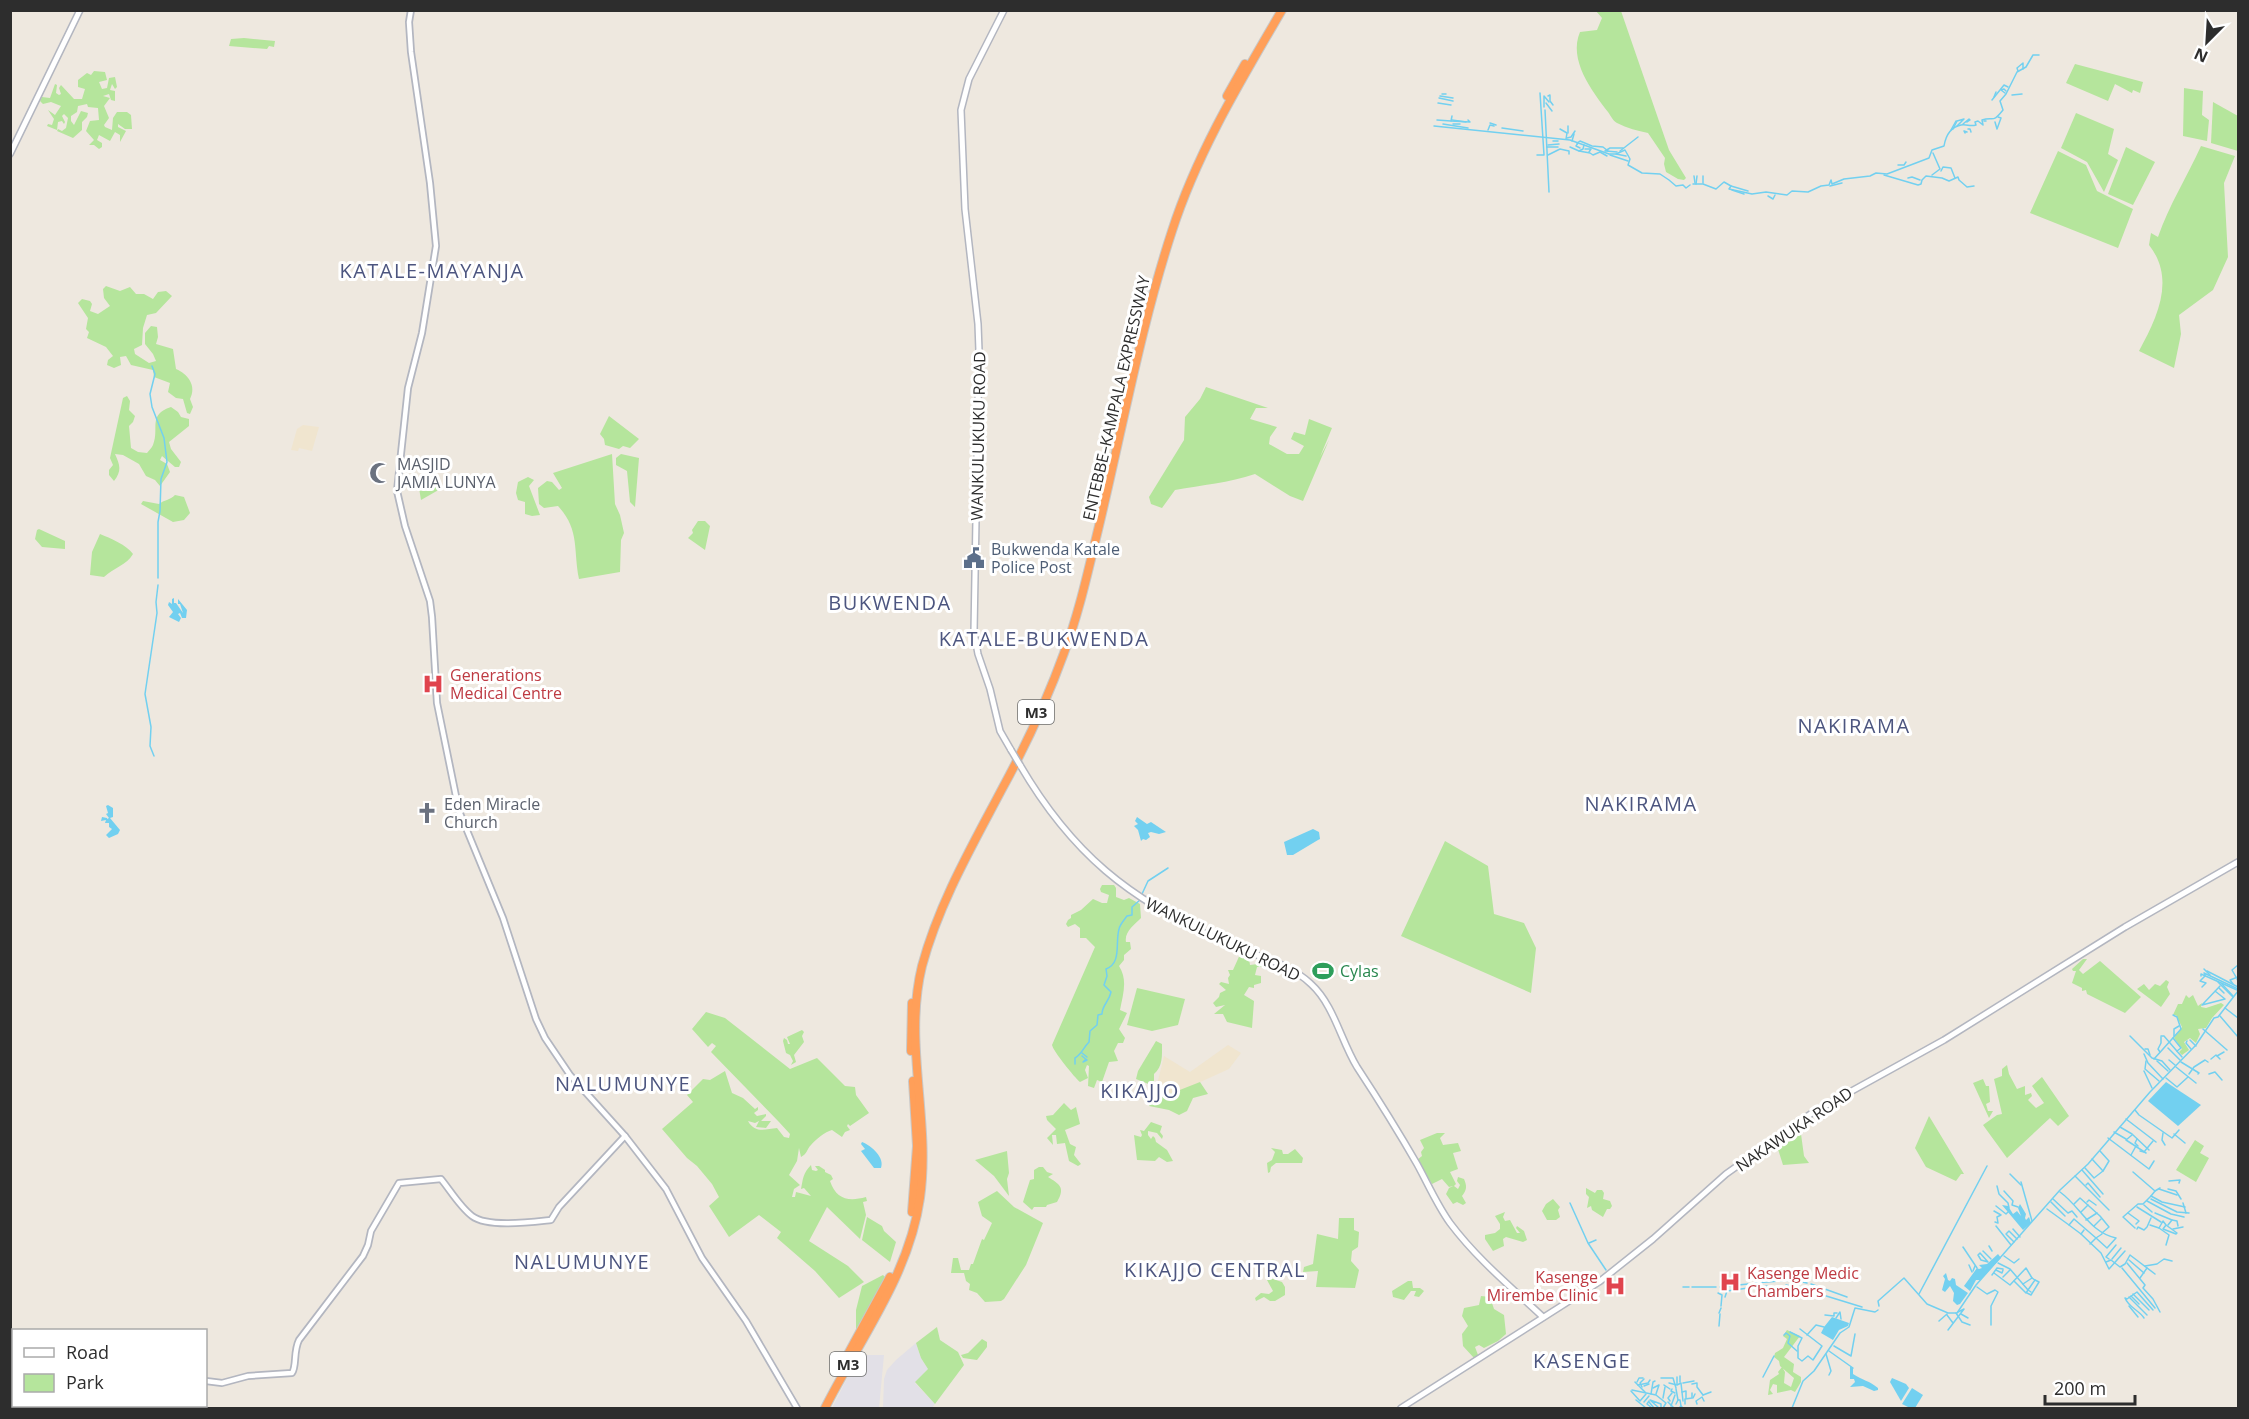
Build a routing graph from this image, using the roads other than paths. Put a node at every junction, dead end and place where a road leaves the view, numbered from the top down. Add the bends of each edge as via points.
1 (80, 10) edge
2 (411, 10) edge
3 (1004, 10) edge
4 (1276, 10) edge
5 (1282, 10) edge
6 (10, 154) edge
7 (2238, 862) edge
8 (625, 1136) junction
9 (1543, 1317) junction
10 (207, 1381) edge
11 (797, 1408) edge
12 (820, 1408) edge
13 (825, 1408) edge
14 (1401, 1408) edge

1 - 6 main road
2 - 8 street via 411,52 436,246 422,333 408,388 397,491 432,617 437,703 459,811 503,918 536,1019 570,1075
3 - 9 main road, WANKULUKUKU ROAD, bridge via 969,79 961,110 967,238 979,351 974,632 1000,731 1048,809 1076,844 1115,880 1173,918 1289,969 1312,985 1446,1218 1487,1267
4 - 12 highway, ENTEBBE–KAMPALA EXPRESSWAY / M3 via 1212,123 1165,237 1075,606 1057,660 1030,725 951,875 926,936 910,1013 917,1146 911,1213 900,1256
5 - 13 highway, ENTEBBE–KAMPALA EXPRESSWAY / M3 via 1221,117 1181,205 1158,277 1087,579 1066,649 1034,728 935,925 916,1003 915,1059 922,1118 920,1199 896,1276
7 - 9 main road, NAKAWUKA ROAD via 1944,1040 1812,1113 1726,1174 1599,1282
8 - 10 street via 551,1220 482,1220 471,1216 441,1179 399,1183 371,1231 363,1256 299,1340 294,1371 222,1383
8 - 11 street via 671,1196 702,1258 746,1321
9 - 14 main road, NAKAWUKA ROAD

